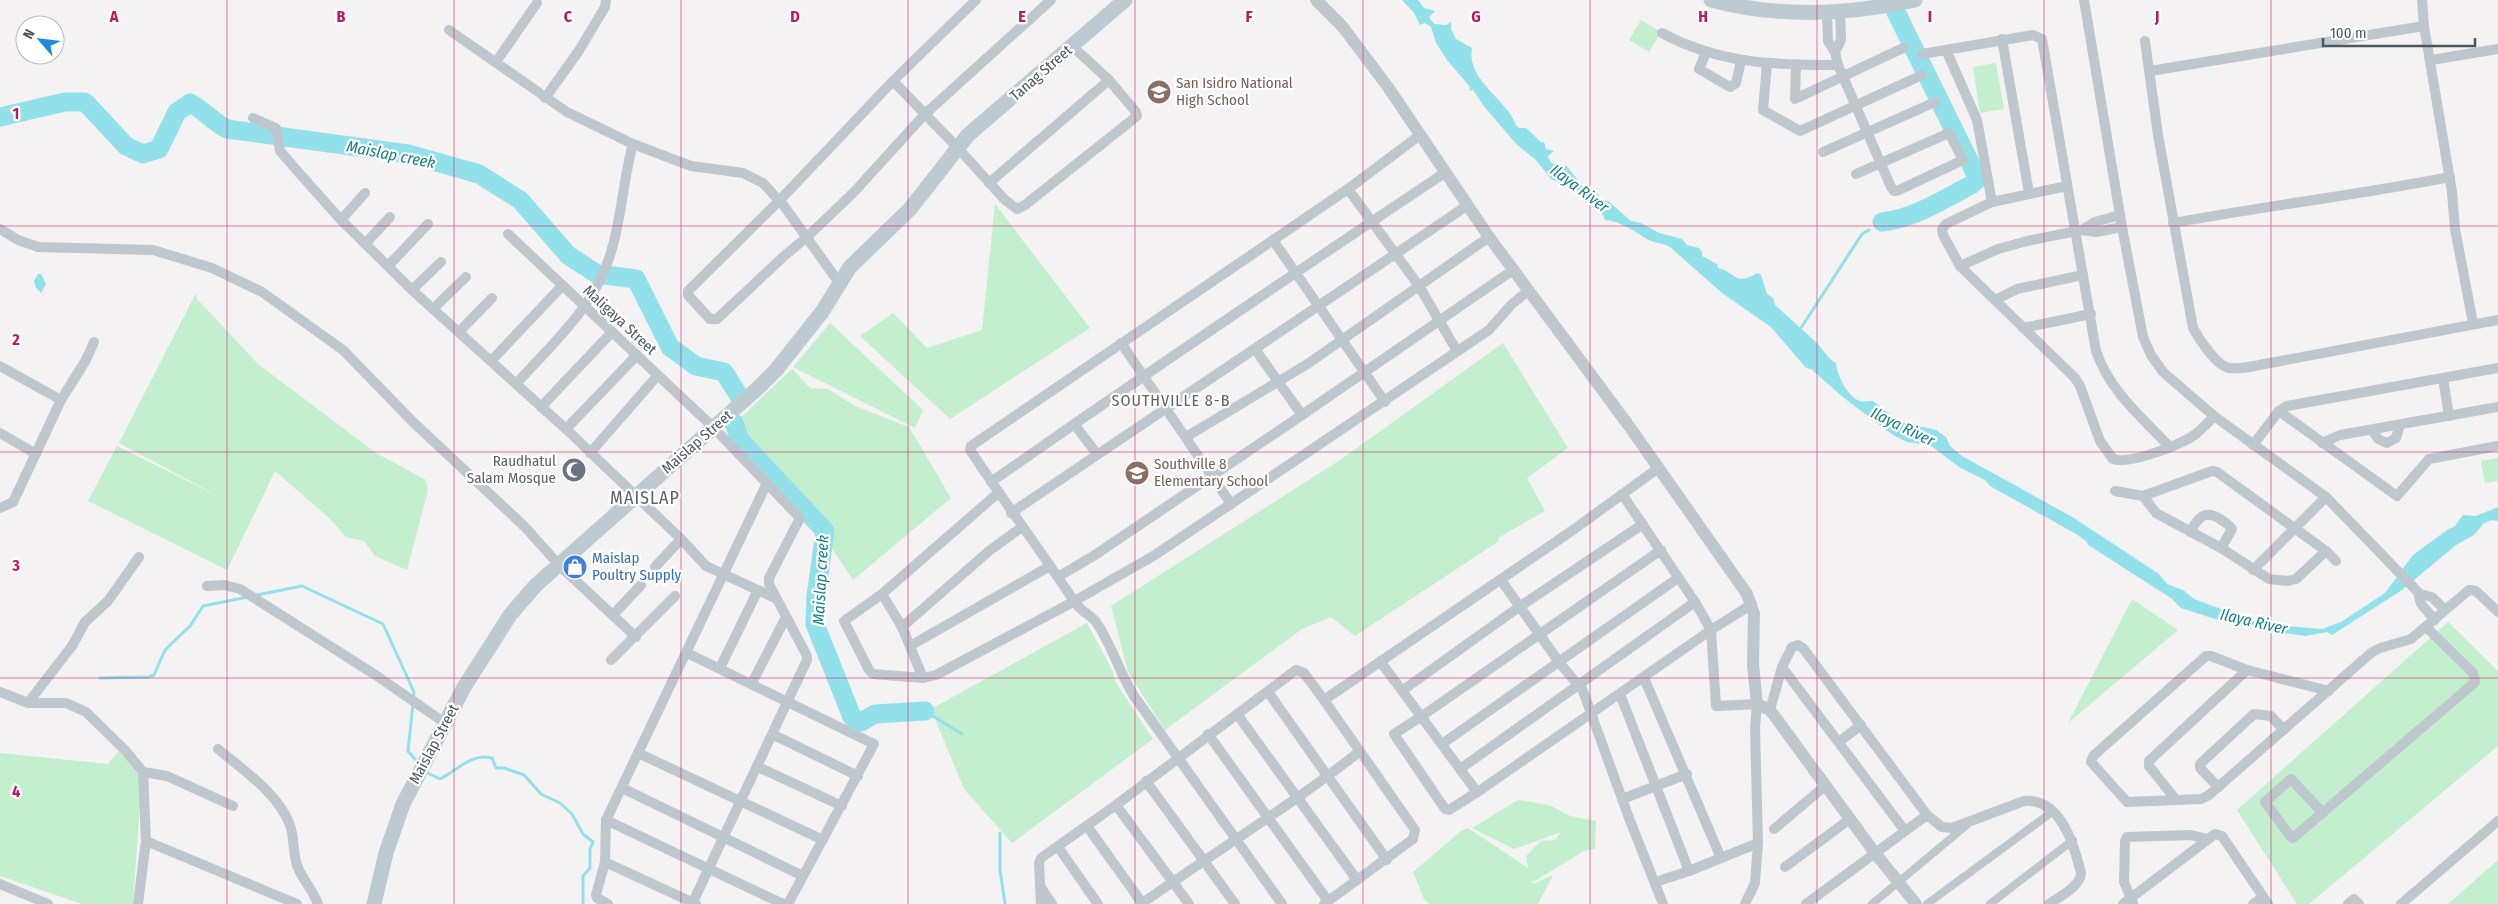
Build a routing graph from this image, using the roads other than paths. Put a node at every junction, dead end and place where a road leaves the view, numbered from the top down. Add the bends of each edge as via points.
1 (606, 0) edge
2 (976, 0) edge
3 (1051, 0) edge
4 (1125, 0) edge
5 (1316, 0) edge
6 (1711, 0) edge
7 (1915, 0) edge
8 (2084, 0) edge
9 (2422, 0) edge
10 (537, 2) dead end
11 (1834, 12) junction
12 (2424, 26) junction
13 (450, 30) dead end
14 (1662, 33) dead end
15 (2002, 39) junction
16 (2145, 41) dead end
17 (1072, 46) junction
18 (1903, 48) dead end
19 (2498, 49) edge
20 (1946, 50) junction
21 (1706, 53) junction
22 (1922, 54) dead end
23 (2432, 60) junction
24 (1740, 61) junction
25 (496, 62) junction
26 (1766, 64) junction
27 (1796, 65) junction
28 (1838, 66) junction
29 (2150, 71) junction
30 (1922, 75) dead end
31 (1843, 77) junction
32 (1110, 80) junction
33 (892, 81) junction
34 (545, 98) junction
35 (1935, 102) dead end
36 (1856, 106) junction
37 (925, 114) junction
38 (252, 118) dead end
39 (1868, 133) junction
40 (1420, 136) junction
41 (633, 144) junction
42 (957, 147) junction
43 (1823, 152) dead end
44 (1881, 163) junction
45 (1446, 172) junction
46 (1856, 174) dead end
47 (2450, 177) junction
48 (989, 183) junction
49 (2067, 186) junction
50 (1348, 189) junction
51 (365, 193) dead end
52 (2029, 194) junction
53 (780, 200) junction
54 (1992, 202) junction
55 (1468, 205) junction
56 (2120, 215) junction
57 (390, 217) dead end
58 (340, 220) junction
59 (1372, 222) junction
60 (2173, 223) junction
61 (428, 224) dead end
62 (2122, 227) junction
63 (0, 229) edge
64 (2079, 230) junction
65 (508, 234) dead end
66 (807, 237) junction
67 (1489, 237) junction
68 (1273, 240) junction
69 (365, 244) junction
70 (1395, 254) junction
71 (441, 262) dead end
72 (388, 266) junction
73 (1960, 266) junction
74 (1513, 270) junction
75 (1296, 274) junction
76 (2083, 275) junction
77 (466, 278) dead end
78 (840, 284) junction
79 (562, 286) junction
80 (1419, 286) junction
81 (412, 290) junction
82 (1529, 290) junction
83 (492, 298) dead end
84 (1994, 300) junction
85 (1319, 307) junction
86 (584, 308) junction
87 (433, 309) junction
88 (2091, 314) junction
89 (2498, 320) edge
90 (1440, 321) junction
91 (2473, 323) junction
92 (2023, 328) junction
93 (459, 332) junction
94 (612, 332) junction
95 (1343, 340) junction
96 (94, 342) dead end
97 (1121, 343) junction
98 (1255, 349) junction
99 (1457, 351) junction
100 (637, 356) junction
101 (491, 361) junction
102 (0, 366) edge
103 (2498, 368) edge
104 (1365, 372) junction
105 (1145, 374) junction
106 (658, 376) junction
107 (2443, 378) junction
108 (1277, 381) junction
109 (516, 384) junction
110 (61, 400) junction
111 (1386, 402) junction
112 (541, 406) junction
113 (1166, 407) junction
114 (2498, 407) edge
115 (2278, 411) junction
116 (1302, 415) junction
117 (2214, 416) junction
118 (2449, 416) junction
119 (1074, 424) junction
120 (2400, 425) junction
121 (713, 427) junction
122 (566, 430) junction
123 (2372, 430) junction
124 (0, 434) edge
125 (1186, 437) junction
126 (2322, 443) junction
127 (2253, 445) junction
128 (2498, 446) edge
129 (2170, 447) junction
130 (590, 453) junction
131 (36, 454) junction
132 (1097, 454) junction
133 (1657, 469) junction
134 (1212, 476) junction
135 (991, 482) junction
136 (767, 483) junction
137 (2116, 491) dead end
138 (998, 493) junction
139 (1622, 494) junction
140 (2142, 496) junction
141 (2326, 496) junction
142 (635, 497) junction
143 (1231, 504) junction
144 (0, 508) edge
145 (1011, 513) junction
146 (1643, 524) junction
147 (1022, 527) junction
148 (2295, 527) junction
149 (2190, 532) junction
150 (681, 539) junction
151 (2221, 548) junction
152 (1661, 550) junction
153 (2326, 551) junction
154 (139, 557) dead end
155 (2336, 561) dead end
156 (559, 565) junction
157 (1050, 566) junction
158 (654, 567) dead end
159 (2253, 570) junction
160 (724, 575) junction
161 (1058, 577) junction
162 (1678, 578) junction
163 (1501, 580) junction
164 (641, 585) dead end
165 (207, 586) dead end
166 (758, 590) junction
167 (2418, 592) junction
168 (882, 594) junction
169 (675, 596) dead end
170 (775, 598) junction
171 (1074, 602) junction
172 (1695, 602) junction
173 (1752, 604) junction
174 (1519, 607) junction
175 (2445, 610) junction
176 (2498, 612) edge
177 (613, 615) junction
178 (786, 617) junction
179 (2430, 624) junction
180 (902, 627) junction
181 (1712, 630) junction
182 (1538, 634) junction
183 (636, 637) junction
184 (910, 646) junction
185 (687, 653) junction
186 (611, 660) dead end
187 (1380, 661) junction
188 (1559, 662) junction
189 (1782, 667) junction
190 (720, 668) junction
191 (2247, 670) junction
192 (923, 678) junction
193 (1644, 678) junction
194 (752, 684) junction
195 (1579, 685) junction
196 (1403, 690) junction
197 (2329, 691) junction
198 (0, 692) edge
199 (1268, 692) junction
200 (1620, 694) junction
201 (1324, 700) junction
202 (790, 702) junction
203 (28, 703) junction
204 (1757, 704) junction
205 (1770, 710) junction
206 (1592, 713) junction
207 (1237, 714) junction
208 (1422, 716) junction
209 (445, 723) junction
210 (1861, 725) junction
211 (2283, 729) junction
212 (1208, 734) junction
213 (774, 735) junction
214 (1840, 741) junction
215 (1442, 744) junction
216 (218, 749) dead end
217 (638, 752) junction
218 (1359, 752) junction
219 (1177, 760) junction
220 (758, 767) junction
221 (1460, 769) junction
222 (143, 772) junction
223 (1687, 774) junction
224 (858, 776) junction
225 (1328, 777) junction
226 (1146, 782) junction
227 (1655, 786) junction
228 (1825, 786) junction
229 (2218, 787) junction
230 (622, 788) junction
231 (1477, 792) junction
232 (1298, 796) junction
233 (1622, 799) junction
234 (2176, 800) junction
235 (742, 801) junction
236 (1116, 805) junction
237 (233, 806) dead end
238 (842, 806) junction
239 (2052, 812) junction
240 (2323, 812) junction
241 (1927, 815) junction
242 (1267, 818) junction
243 (1975, 818) junction
244 (1850, 819) junction
245 (606, 820) junction
246 (2498, 821) edge
247 (1087, 826) junction
248 (1774, 829) dead end
249 (1905, 831) junction
250 (724, 836) junction
251 (2207, 839) junction
252 (146, 840) junction
253 (823, 840) junction
254 (1236, 840) junction
255 (2073, 840) junction
256 (1758, 843) junction
257 (1058, 847) junction
258 (1875, 854) junction
259 (1721, 858) junction
260 (1387, 860) junction
261 (605, 862) junction
262 (1206, 862) junction
263 (1785, 867) dead end
264 (709, 869) junction
265 (1690, 871) junction
266 (803, 876) junction
267 (1357, 880) junction
268 (1174, 882) junction
269 (1655, 882) junction
270 (1898, 882) junction
271 (0, 884) edge
272 (1040, 886) junction
273 (2265, 900) edge
274 (2129, 902) edge
275 (693, 903) edge
276 (1142, 903) edge
277 (1326, 903) edge
278 (48, 904) edge
279 (138, 904) edge
280 (297, 904) edge
281 (318, 904) edge
282 (374, 904) edge
283 (608, 904) edge
284 (783, 904) edge
285 (788, 904) edge
286 (1041, 904) edge
287 (1052, 904) edge
288 (1098, 904) edge
289 (1189, 904) edge
290 (1235, 904) edge
291 (1282, 904) edge
292 (1663, 904) edge
293 (1745, 904) edge
294 (1806, 904) edge
295 (1872, 904) edge
296 (1916, 904) edge
297 (1927, 904) edge
298 (1990, 904) edge
299 (2050, 904) edge
300 (2253, 904) edge
301 (2348, 904) edge
302 (2359, 904) edge
303 (2401, 904) edge

1 - 34 street via 606,7
2 - 33 street
3 - 37 street
4 - 17 main road, Tanag Street
5 - 40 street via 1342,26 1373,66
6 - 11 main road via 1768,11
7 - 11 main road
8 - 56 street
9 - 12 street
10 - 25 street
11 - 28 street via 1841,40 1835,52
12 - 23 street
12 - 29 street
13 - 25 street
14 - 21 street
15 - 20 street
15 - 49 street via 2033,35 2042,39
15 - 52 street
16 - 29 street
17 - 32 street
17 - 42 main road, Tanag Street
18 - 31 street
19 - 23 street
20 - 22 street
20 - 54 street via 1977,120
21 - 24 street
21 - 24 street via 1698,69 1730,87 1736,83
23 - 47 street
24 - 26 street
25 - 34 street
26 - 27 street
26 - 36 street via 1763,110 1795,129 1806,130
27 - 28 street
27 - 31 street via 1795,99
28 - 31 street
29 - 60 street
30 - 36 street
31 - 36 street
32 - 48 street
32 - 48 street via 1136,112 1136,119 1017,209
33 - 37 street
33 - 53 street
34 - 41 street
35 - 39 street
36 - 39 street
37 - 42 street
37 - 66 street via 854,192
38 - 58 street via 276,128 280,151
39 - 43 street
39 - 44 street
40 - 45 street
40 - 50 street
41 - 53 street via 691,166 743,173 763,183
41 - 86 street via 625,170 612,252 601,280
42 - 48 street
42 - 78 main road, Maislap Street via 916,203 850,267
44 - 44 street via 1894,191 1963,160 1949,133
44 - 46 street
45 - 55 street
45 - 59 street
47 - 60 street
47 - 91 street via 2455,229
49 - 52 street
49 - 64 street
50 - 59 street
50 - 68 street
51 - 58 street
52 - 54 street
53 - 66 street
53 - 66 street via 691,287 688,295 714,320
54 - 73 street via 1942,229
55 - 67 street
55 - 70 street
56 - 62 street
56 - 64 street
57 - 69 street
58 - 69 street
59 - 70 street
59 - 75 street
60 - 91 street via 2193,328 2200,341 2227,368 2303,357
61 - 72 street
62 - 64 street via 2096,232
62 - 117 street via 2144,337 2151,355 2163,372
63 - 156 street via 38,247 153,250 212,268 262,292 343,350 413,422 525,527
64 - 73 street via 1998,249
64 - 76 street
65 - 79 street, Maligaya Street
66 - 78 street
67 - 74 street
67 - 80 street
68 - 75 street
68 - 97 street
69 - 72 street
70 - 80 street
70 - 85 street
71 - 81 street
72 - 81 street
73 - 84 street
74 - 82 street
74 - 90 street
75 - 85 street
75 - 105 street
76 - 84 street via 2017,289
76 - 88 street
77 - 87 street
78 - 121 main road, Maislap Street via 776,370
79 - 86 street, Maligaya Street
79 - 101 street
80 - 90 street
80 - 95 street
81 - 87 street
82 - 99 street via 1489,330
82 - 133 street
83 - 93 street
84 - 92 street
85 - 95 street
85 - 98 street
86 - 94 street, Maligaya Street
86 - 109 street
87 - 93 street
88 - 92 street
88 - 129 street via 2101,368 2121,396
89 - 91 street
90 - 99 street
90 - 104 street
92 - 129 street via 2075,378 2100,441 2113,459 2124,460
93 - 101 street
94 - 100 street, Maligaya Street
94 - 112 street
95 - 104 street
95 - 108 street
96 - 110 street
97 - 105 street
97 - 135 street via 973,443 970,450
98 - 108 street
98 - 113 street
99 - 111 street
100 - 106 street, Maligaya Street
100 - 122 street
101 - 109 street
102 - 110 street
103 - 107 street
104 - 111 street
104 - 116 street
105 - 113 street
105 - 119 street
106 - 121 street, Maligaya Street
106 - 130 street
107 - 115 street via 2287,406
107 - 118 street
108 - 116 street
108 - 125 street
109 - 112 street
110 - 131 street
111 - 143 street
112 - 122 street
113 - 125 street
113 - 132 street
114 - 118 street
115 - 126 street
115 - 127 street
116 - 134 street
117 - 127 street
117 - 129 street via 2198,432
118 - 120 street
119 - 132 street
119 - 135 street
120 - 123 street
120 - 123 street via 2396,438 2387,443 2378,439
121 - 136 street, Maligaya Street
121 - 142 main road, Maislap Street
122 - 130 street
123 - 126 street via 2340,435
124 - 131 street
125 - 134 street
126 - 128 street via 2397,496 2430,458
127 - 141 street
130 - 142 street
131 - 144 street via 13,502
132 - 145 street
133 - 139 street
133 - 173 street
134 - 143 street
134 - 161 street
135 - 138 street
136 - 160 street
136 - 170 street, Maligaya Street via 800,518 769,578
137 - 140 street
138 - 145 street
138 - 168 street
139 - 146 street
139 - 163 street
140 - 148 street via 2217,472
140 - 149 street via 2156,514
141 - 148 street
141 - 167 street
142 - 150 street
142 - 156 main road, Maislap Street
143 - 171 street via 1155,555
145 - 147 street
146 - 152 street
146 - 174 street
147 - 157 street
147 - 180 street via 989,551
148 - 153 street
148 - 159 street
149 - 151 street
149 - 151 street via 2199,517 2213,514 2229,524 2232,530
150 - 158 street
150 - 160 street via 706,566
151 - 159 street
152 - 162 street
152 - 182 street
153 - 155 street
153 - 159 street via 2296,579 2269,579
154 - 203 street via 108,601 85,622 72,646
156 - 177 street
156 - 209 main road, Maislap Street via 510,615 482,656
157 - 161 street
157 - 184 street
160 - 166 street
160 - 185 street
161 - 171 street
162 - 172 street
162 - 188 street
163 - 174 street
163 - 187 street
164 - 177 street
165 - 209 street via 225,585 240,589
166 - 170 street
166 - 190 street
167 - 175 street via 2432,596
167 - 179 street
168 - 180 street
168 - 192 street via 844,621 873,674
169 - 183 street
170 - 178 street
171 - 192 street via 936,675
171 - 219 street via 1082,613 1094,619 1113,650 1121,675
172 - 181 street
172 - 195 street
173 - 181 street
173 - 204 street
174 - 182 street
174 - 196 street
175 - 176 street via 2469,590 2476,591
175 - 179 street
177 - 183 street
178 - 194 street
178 - 202 street via 807,656
179 - 197 street via 2411,639 2371,653
179 - 240 street via 2474,672 2475,682
180 - 184 street
181 - 193 street
181 - 204 street via 1716,706
182 - 188 street
182 - 208 street
183 - 186 street
184 - 192 street
185 - 190 street
185 - 217 street
187 - 196 street
187 - 201 street
188 - 195 street
188 - 215 street
189 - 205 street
189 - 210 street via 1792,647 1798,645 1803,648
189 - 214 street
190 - 194 street
191 - 197 street
191 - 234 street via 2149,761 2149,766
191 - 234 street via 2211,656 2201,658 2093,756 2094,768 2127,802
193 - 200 street
193 - 223 street
194 - 202 street
195 - 206 street
195 - 221 street
196 - 208 street
197 - 211 street
198 - 203 street
199 - 201 street via 1300,670
199 - 207 street
199 - 225 street
200 - 206 street
200 - 227 street
201 - 218 street
202 - 213 street
202 - 224 street via 874,744
203 - 222 street via 66,703 86,712
204 - 205 street
204 - 256 street
205 - 228 street
206 - 231 street
206 - 233 street
207 - 212 street
207 - 232 street
208 - 215 street
208 - 231 street via 1394,734 1442,806 1449,810
209 - 282 main road, Maislap Street via 393,829
210 - 214 street
210 - 241 street
211 - 229 street
211 - 229 street via 2270,716 2254,714 2200,764
212 - 219 street
212 - 242 street
213 - 220 street
213 - 224 street
214 - 249 street
215 - 221 street
216 - 281 street via 258,783 281,808 292,832 298,869
217 - 230 street
217 - 235 street
218 - 225 street
218 - 260 street via 1415,830 1413,839
219 - 226 street
219 - 254 street
220 - 235 street
220 - 238 street
221 - 231 street
222 - 237 street via 167,776
222 - 252 street
223 - 227 street
223 - 259 street
224 - 238 street
225 - 232 street
225 - 260 street
226 - 236 street
226 - 262 street
227 - 233 street
227 - 265 street
228 - 244 street
228 - 248 street
229 - 234 street via 2201,799
230 - 245 street
230 - 250 street
232 - 242 street
232 - 267 street
233 - 269 street
235 - 250 street
235 - 253 street
236 - 247 street
236 - 268 street
238 - 253 street
239 - 243 street via 2033,800
239 - 255 street
239 - 297 street
240 - 240 street via 2294,838 2265,802 2291,779
241 - 243 street via 1947,828
241 - 249 street
242 - 254 street
242 - 277 street
243 - 270 street
244 - 258 street
244 - 263 street
245 - 261 street
245 - 264 street
246 - 303 street
247 - 257 street
247 - 276 street
249 - 258 street
250 - 264 street
250 - 266 street
251 - 273 street via 2215,834 2222,836
251 - 274 street
251 - 274 street via 2191,835 2127,837 2124,878
252 - 279 street
252 - 280 street
253 - 266 street
254 - 262 street
254 - 291 street
255 - 298 street
255 - 299 street via 2081,877
256 - 259 street
256 - 293 street via 1755,883
257 - 272 street via 1039,860
257 - 288 street
258 - 270 street
258 - 294 street
259 - 265 street
260 - 267 street
261 - 275 street
261 - 283 street via 596,895
262 - 268 street
262 - 290 street
264 - 275 street
264 - 284 street
265 - 269 street
266 - 285 street
267 - 277 street
268 - 276 street
268 - 289 street
269 - 292 street
270 - 295 street
270 - 296 street
271 - 278 street
272 - 286 street
272 - 287 street
273 - 300 street
301 - 302 street via 2354,899

